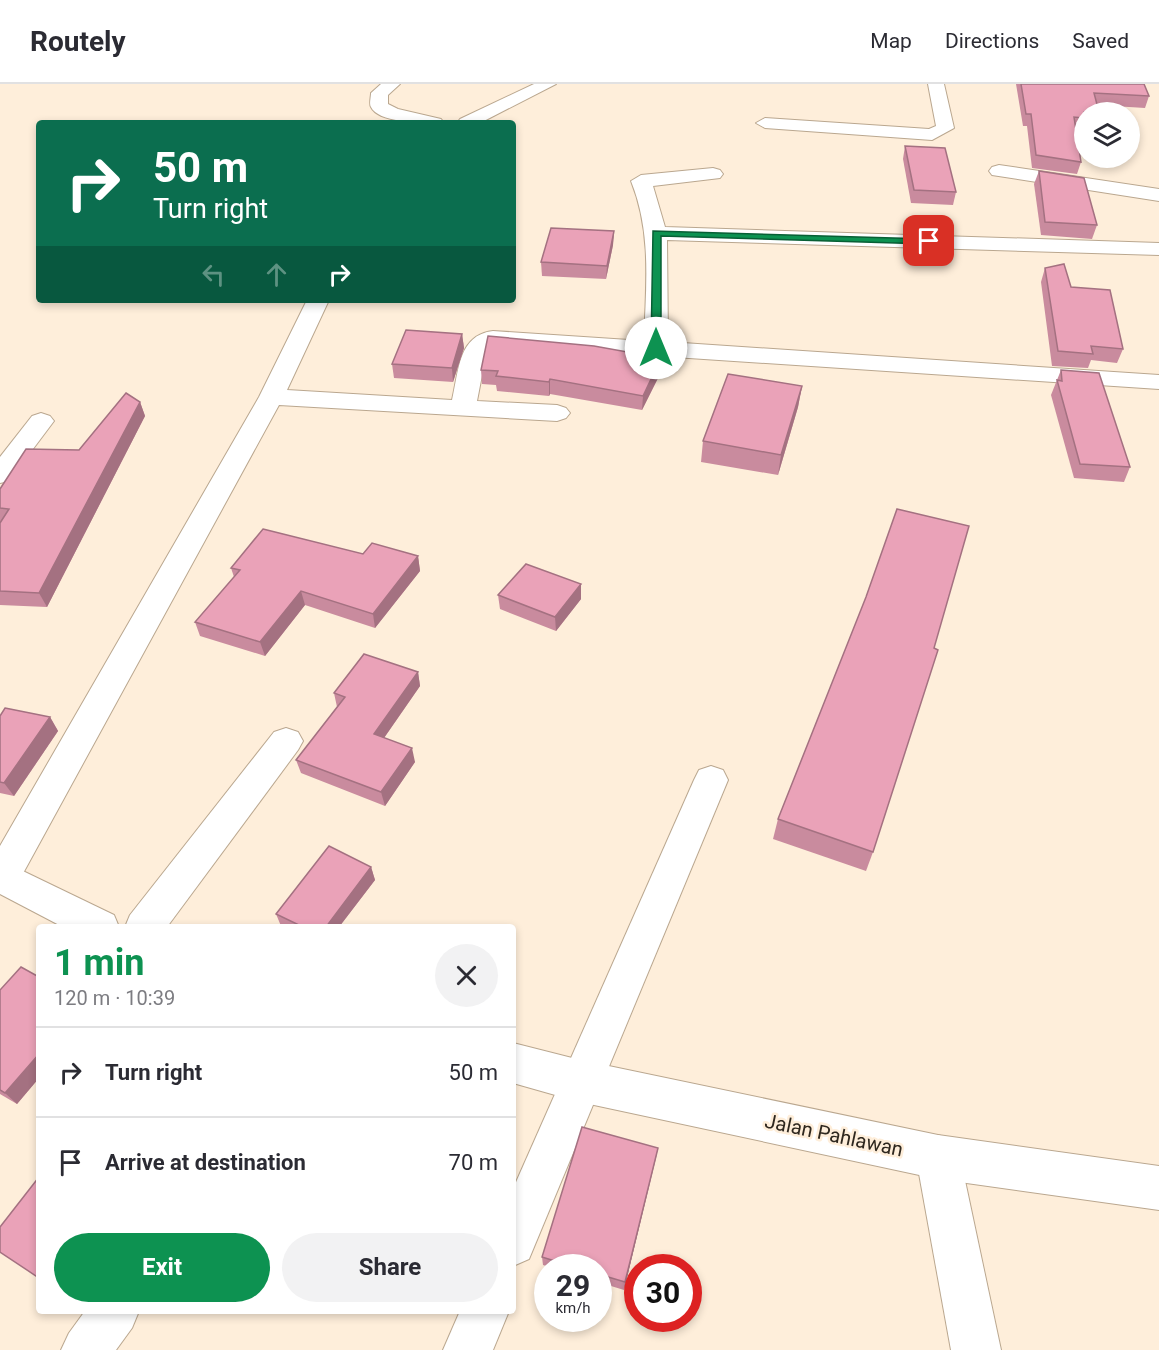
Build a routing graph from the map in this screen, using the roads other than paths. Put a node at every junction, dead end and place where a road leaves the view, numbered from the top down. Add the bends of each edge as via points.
1 (392, 84) edge
2 (548, 84) edge
3 (936, 84) edge
4 (422, 120) edge
5 (472, 120) edge
6 (765, 123) dead end
7 (999, 171) dead end
8 (714, 174) dead end
9 (1159, 195) edge
10 (656, 233) junction
11 (1159, 249) edge
12 (317, 303) edge
13 (656, 348) junction
14 (1159, 382) edge
15 (272, 397) junction
16 (463, 408) junction
17 (557, 413) dead end
18 (41, 421) dead end
19 (0, 475) edge
20 (286, 741) dead end
21 (711, 780) dead end
22 (1, 877) edge
23 (94, 924) edge
24 (146, 924) edge
25 (516, 1065) edge
26 (580, 1081) junction
27 (938, 1157) junction
28 (1159, 1188) edge
29 (516, 1236) edge
30 (113, 1314) edge
31 (484, 1314) edge
32 (86, 1350) edge
33 (468, 1350) edge
34 (976, 1350) edge

1 - 4 main road via 380,93 379,106
2 - 5 main road
3 - 6 main road via 945,128 932,135
7 - 9 main road
8 - 10 main road via 642,179
10 - 11 main road
10 - 13 main road
12 - 15 main road
13 - 14 main road
13 - 16 main road via 485,339 476,347
15 - 16 main road
15 - 22 main road
16 - 17 main road
18 - 19 main road
20 - 24 main road
21 - 26 main road
22 - 23 main road
25 - 26 main road, Jalan Pahlawan
26 - 27 main road, Jalan Pahlawan
26 - 29 main road
27 - 28 main road, Jalan Pahlawan
27 - 34 main road
30 - 32 main road
31 - 33 main road

